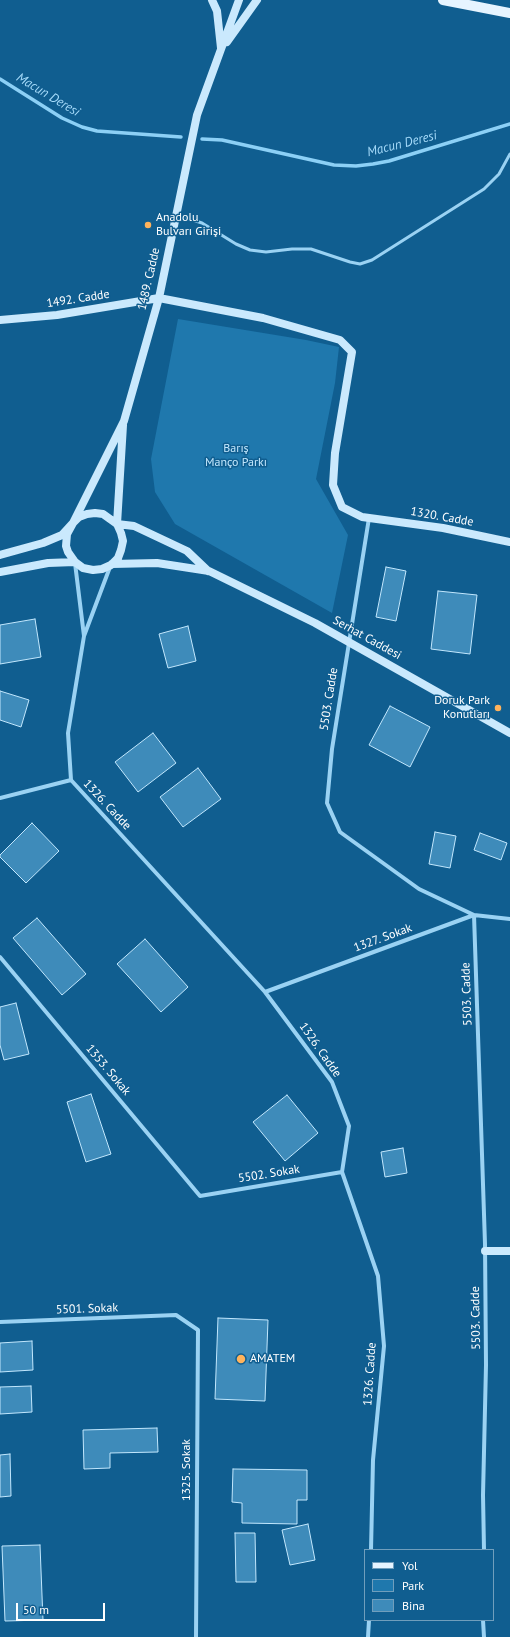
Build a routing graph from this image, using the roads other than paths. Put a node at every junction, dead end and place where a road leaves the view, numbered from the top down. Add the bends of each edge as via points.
1 (212, 0) edge
2 (239, 0) edge
3 (257, 0) edge
4 (443, 0) edge
5 (510, 13) edge
6 (221, 51) junction
7 (510, 154) edge
8 (176, 214) junction
9 (158, 298) junction
10 (0, 320) edge
11 (124, 421) junction
12 (369, 518) junction
13 (73, 522) junction
14 (117, 524) junction
15 (510, 542) edge
16 (0, 555) edge
17 (75, 562) junction
18 (111, 565) junction
19 (209, 571) junction
20 (0, 572) edge
21 (84, 636) junction
22 (348, 641) junction
23 (510, 733) edge
24 (71, 780) junction
25 (0, 798) edge
26 (474, 915) junction
27 (510, 919) edge
28 (0, 957) edge
29 (265, 992) junction
30 (342, 1172) junction
31 (200, 1196) joint
32 (485, 1251) junction
33 (510, 1251) edge
34 (176, 1315) joint
35 (0, 1322) edge
36 (371, 1549) edge
37 (484, 1549) edge
38 (369, 1621) edge
39 (483, 1621) edge
40 (196, 1637) edge
41 (368, 1637) edge
42 (484, 1637) edge

1 - 6 main road via 217,11
2 - 6 main road, 1489. Cadde
3 - 6 main road, 1489. Cadde
4 - 5 main road
6 - 8 main road, 1489. Cadde via 197,115
7 - 8 lane via 499,174 484,189 372,260 360,264 311,249 266,252 250,250 202,222
8 - 9 main road, 1489. Cadde
9 - 10 main road, 1492. Cadde via 58,315
9 - 11 main road, 1489. Cadde
9 - 12 main road, 1320. Cadde via 263,318 340,340 352,352 335,453 333,485 342,507
11 - 13 main road, 1489. Cadde
11 - 14 main road, 1489. Cadde
12 - 15 main road, 1320. Cadde via 443,528
12 - 22 street, 5503. Cadde
13 - 14 main road via 95,513 107,516
13 - 16 main road via 62,536
13 - 17 main road via 66,540 68,552
14 - 18 main road via 123,541 118,558
14 - 19 main road via 134,526 187,551
17 - 18 main road via 83,568 93,570
17 - 20 main road via 48,563
17 - 21 street
18 - 19 main road via 157,563
18 - 21 street
19 - 22 main road, Serhat Caddesi
21 - 24 street, 1326. Cadde via 68,733
22 - 23 main road, Serhat Caddesi
22 - 26 street, 5503. Cadde via 327,803 340,832 419,889
24 - 25 street
24 - 29 street, 1326. Cadde
26 - 27 street, 1327. Sokak
26 - 29 street, 1327. Sokak
26 - 32 street, 5503. Cadde
28 - 31 street, 1353. Sokak
29 - 30 street, 1326. Cadde via 332,1082 349,1126
30 - 31 street, 5502. Sokak
30 - 36 street, 1326. Cadde via 378,1276 384,1346 374,1460
32 - 33 main road
32 - 37 street, 5503. Cadde
34 - 35 street, 5501. Sokak
34 - 40 street, 1325. Sokak via 198,1330
38 - 41 street
39 - 42 street

